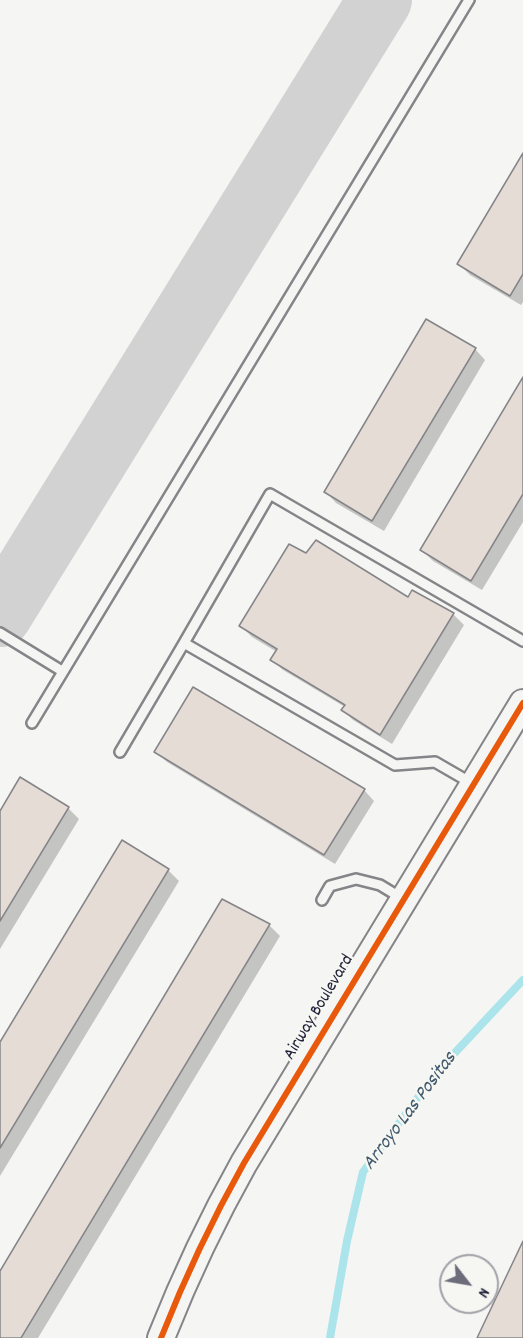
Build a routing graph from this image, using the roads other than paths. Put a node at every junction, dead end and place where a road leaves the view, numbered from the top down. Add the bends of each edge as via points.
1 (469, 0) edge
2 (0, 633) edge
3 (523, 641) edge
4 (184, 643) junction
5 (62, 671) junction
6 (523, 703) edge
7 (32, 723) dead end
8 (120, 752) dead end
9 (474, 784) junction
10 (322, 900) dead end
11 (404, 900) junction
12 (161, 1338) edge

1 - 5 lane
2 - 5 lane
3 - 4 lane via 270,494
4 - 8 lane
4 - 9 lane via 395,765 435,762
5 - 7 lane
6 - 9 main road, Airway Boulevard
9 - 11 main road, Airway Boulevard
10 - 11 lane via 330,886 356,879 380,885
11 - 12 main road, Airway Boulevard via 244,1163 212,1221

